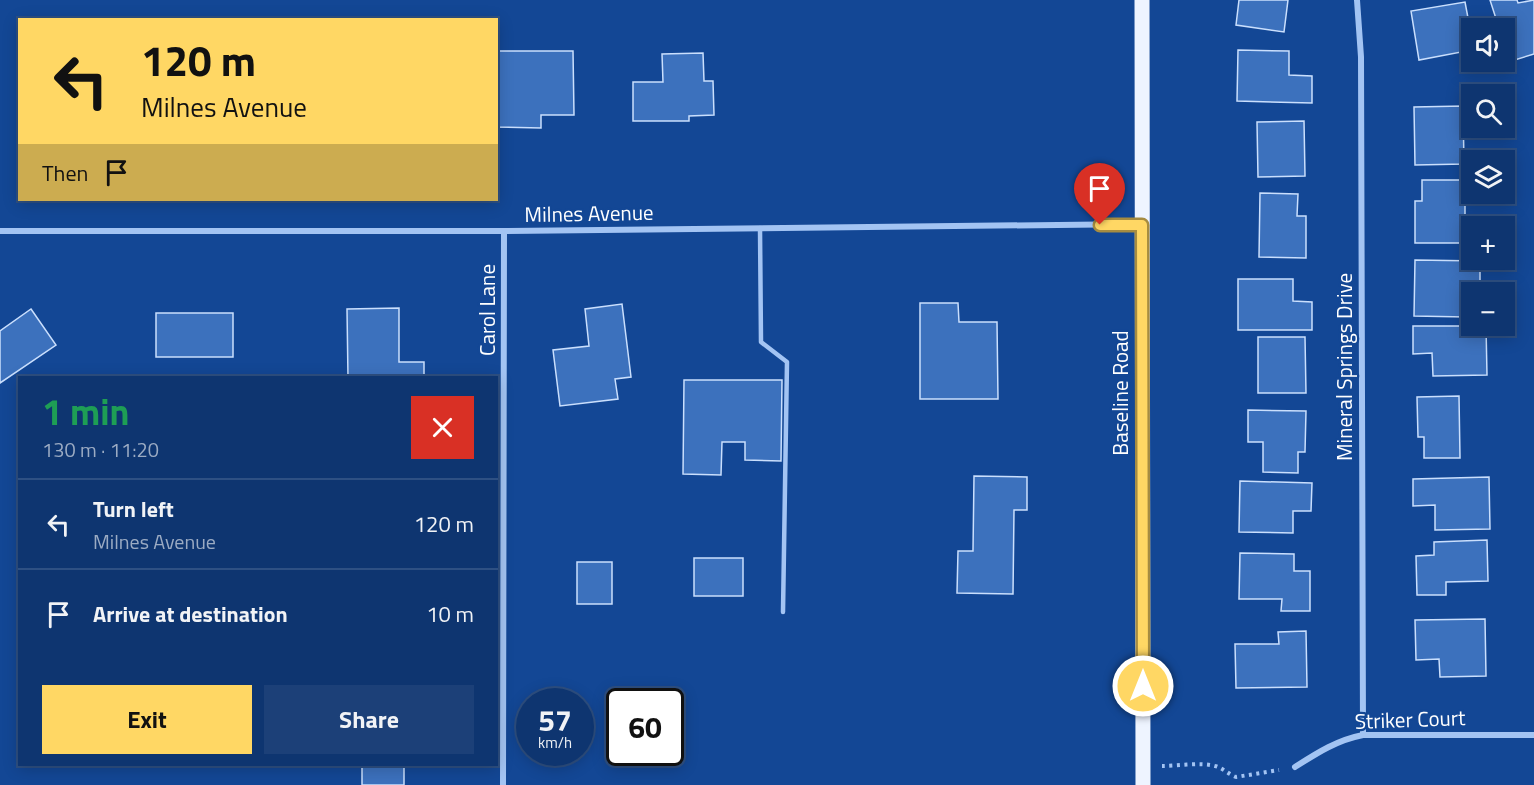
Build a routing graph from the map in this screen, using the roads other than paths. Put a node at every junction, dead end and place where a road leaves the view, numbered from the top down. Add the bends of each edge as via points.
1 (1142, 0) edge
2 (1357, 0) edge
3 (1142, 225) junction
4 (760, 228) junction
5 (0, 231) edge
6 (504, 231) junction
7 (783, 612) dead end
8 (1363, 735) junction
9 (1534, 735) edge
10 (1295, 767) road end
11 (503, 785) edge
12 (1143, 785) edge

1 - 3 main road, Baseline Road
2 - 8 street, Mineral Springs Drive via 1361,57
3 - 4 street, Milnes Avenue
3 - 12 main road, Baseline Road
4 - 6 street, Milnes Avenue
4 - 7 lane via 761,342 787,362
5 - 6 street, Milnes Avenue
6 - 11 street, Carol Lane
8 - 9 street, Striker Court
8 - 10 street, Striker Court via 1334,743

